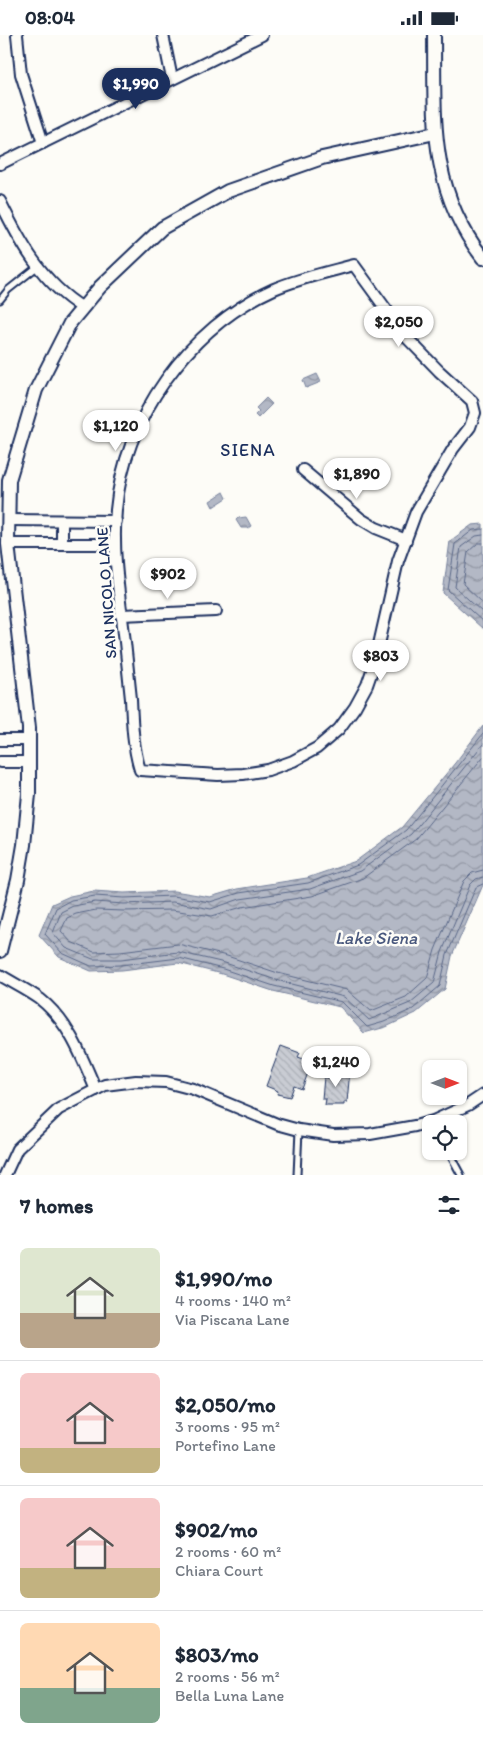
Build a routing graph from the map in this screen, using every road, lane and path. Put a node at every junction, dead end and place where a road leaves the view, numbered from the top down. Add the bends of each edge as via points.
1 (17, 35) edge
2 (163, 35) edge
3 (262, 35) edge
4 (434, 35) edge
5 (172, 79) junction
6 (435, 133) junction
7 (43, 143) junction
8 (0, 164) edge
9 (0, 201) edge
10 (483, 257) edge
11 (37, 267) junction
12 (0, 300) edge
13 (82, 307) junction
14 (304, 470) dead end
15 (8, 520) junction
16 (62, 521) junction
17 (116, 521) junction
18 (406, 540) junction
19 (8, 544) junction
20 (62, 544) junction
21 (115, 544) junction
22 (216, 611) dead end
23 (121, 615) junction
24 (29, 739) junction
25 (0, 740) edge
26 (29, 762) junction
27 (0, 763) edge
28 (0, 951) edge
29 (0, 975) edge
30 (96, 1090) junction
31 (483, 1095) edge
32 (448, 1115) edge
33 (422, 1125) edge
34 (299, 1130) junction
35 (453, 1160) edge
36 (5, 1175) edge
37 (297, 1175) edge
38 (461, 1175) edge

1 - 7 street via 22,73
2 - 5 street
3 - 5 street
4 - 6 street
5 - 7 street
6 - 10 street via 442,178 456,214
6 - 13 street via 322,159 228,191 162,228
7 - 8 street
9 - 11 street
11 - 12 lane
11 - 13 street via 67,298
13 - 15 street via 70,323 36,390 9,480
14 - 18 street via 361,519
15 - 16 street
15 - 19 street
16 - 17 street
16 - 20 street
17 - 18 street, SAN NICOLO LANE via 121,478 142,419 175,367 200,340 225,318 274,289 354,265 406,338 472,401 475,413 470,427 453,449 416,513
17 - 21 street, SAN NICOLO LANE
18 - 23 street, SAN NICOLO LANE via 398,561 375,662 355,707 339,729 317,748 268,770 218,775 140,770 134,751
19 - 20 street
19 - 24 street
20 - 21 street
21 - 23 street, SAN NICOLO LANE
22 - 23 street
24 - 25 street
24 - 26 street
26 - 27 street
26 - 28 street via 24,845
29 - 30 street via 55,1013 72,1036
30 - 34 street via 105,1085 136,1081 166,1082 193,1089
30 - 36 street via 59,1109 17,1149
31 - 32 street
33 - 34 street via 370,1134 333,1135
34 - 37 lane
35 - 38 lane

